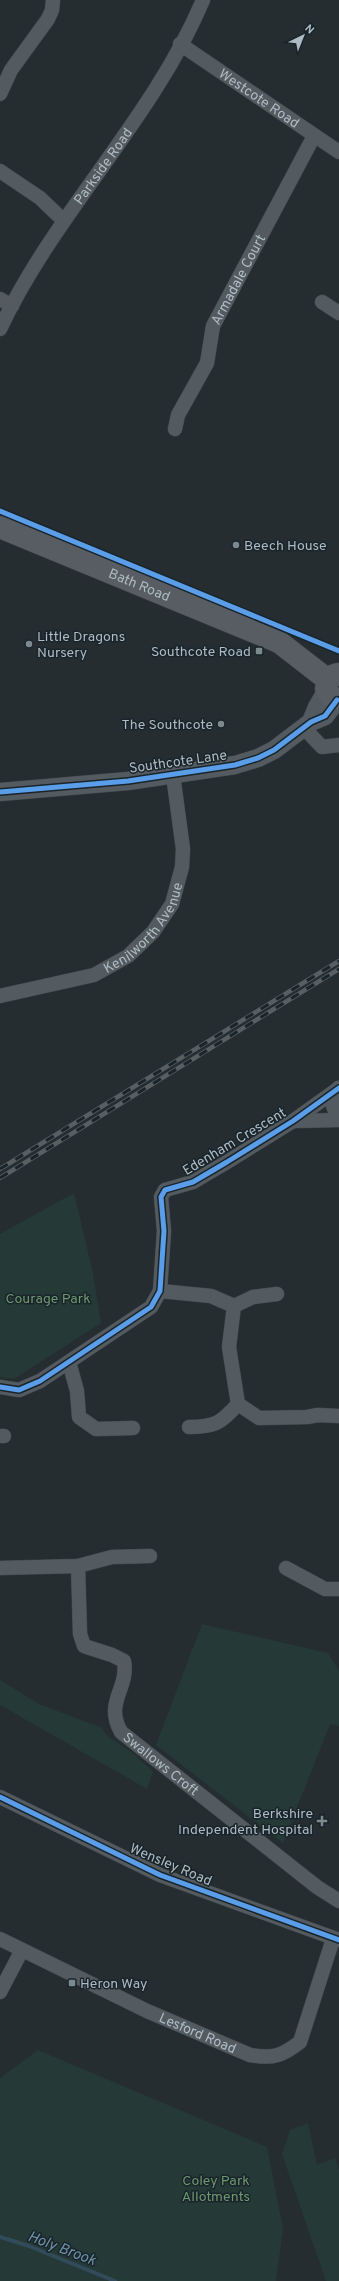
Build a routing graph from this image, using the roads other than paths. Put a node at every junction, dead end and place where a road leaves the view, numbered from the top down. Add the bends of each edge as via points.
1 (53, 0) edge
2 (203, 0) edge
3 (180, 44) junction
4 (0, 94) edge
5 (314, 136) junction
6 (339, 152) edge
7 (0, 171) edge
8 (63, 220) junction
9 (322, 302) dead end
10 (6, 303) edge
11 (339, 313) edge
12 (0, 330) edge
13 (175, 428) dead end
14 (0, 527) edge
15 (335, 686) edge
16 (307, 725) junction
17 (339, 745) edge
18 (173, 776) junction
19 (0, 792) edge
20 (0, 996) edge
21 (339, 1088) edge
22 (339, 1119) edge
23 (293, 1121) junction
24 (160, 1291) junction
25 (277, 1294) dead end
26 (234, 1306) junction
27 (69, 1362) junction
28 (0, 1387) edge
29 (238, 1404) junction
30 (339, 1416) edge
31 (189, 1427) dead end
32 (133, 1428) dead end
33 (150, 1556) dead end
34 (78, 1566) junction
35 (0, 1568) edge
36 (286, 1568) dead end
37 (339, 1589) edge
38 (0, 1797) edge
39 (339, 1901) edge
40 (0, 1939) edge
41 (336, 1940) edge
42 (22, 1950) junction
43 (0, 1992) edge

1 - 4 street via 48,19 11,70
2 - 3 street, Parkside Road
3 - 5 street, Westcote Road
3 - 8 street, Parkside Road via 141,111
5 - 6 street, Westcote Road
5 - 13 street, Armadale Court via 213,326 207,363 178,415
7 - 8 street via 40,198
8 - 10 street, Parkside Road
9 - 11 street
10 - 12 street, Parkside Road
14 - 15 main road, Bath Road via 279,642
15 - 16 street, Southcote Lane via 325,716
16 - 17 street via 322,747
16 - 18 street, Southcote Lane via 274,750 258,758 235,765
18 - 19 street, Southcote Lane
18 - 20 street, Kenilworth Avenue via 183,849 182,867 172,904 153,932 128,956 94,975
21 - 22 street, Edenham Crescent via 333,1106
21 - 23 street, Edenham Crescent
22 - 23 street, Edenham Crescent
23 - 24 street, Edenham Crescent via 193,1182 165,1190 161,1197 164,1231
24 - 26 street via 211,1296
24 - 27 street, Edenham Crescent via 151,1307
25 - 26 street via 253,1297
26 - 29 street via 229,1347
27 - 28 street, Edenham Crescent via 40,1381 19,1390
27 - 32 street via 77,1391 79,1417 96,1429
29 - 30 street via 259,1418
29 - 31 street via 223,1420 209,1427
33 - 34 street via 112,1557
34 - 35 street
34 - 39 street, Swallows Croft via 80,1634 84,1646 112,1655 124,1662 126,1674 115,1708 115,1721 121,1732
36 - 37 street via 325,1589
38 - 41 street, Wensley Road via 160,1875
40 - 42 street, Lesford Road
41 - 42 street, Lesford Road via 300,2042 286,2053 267,2058 250,2055 154,2014
42 - 43 street

